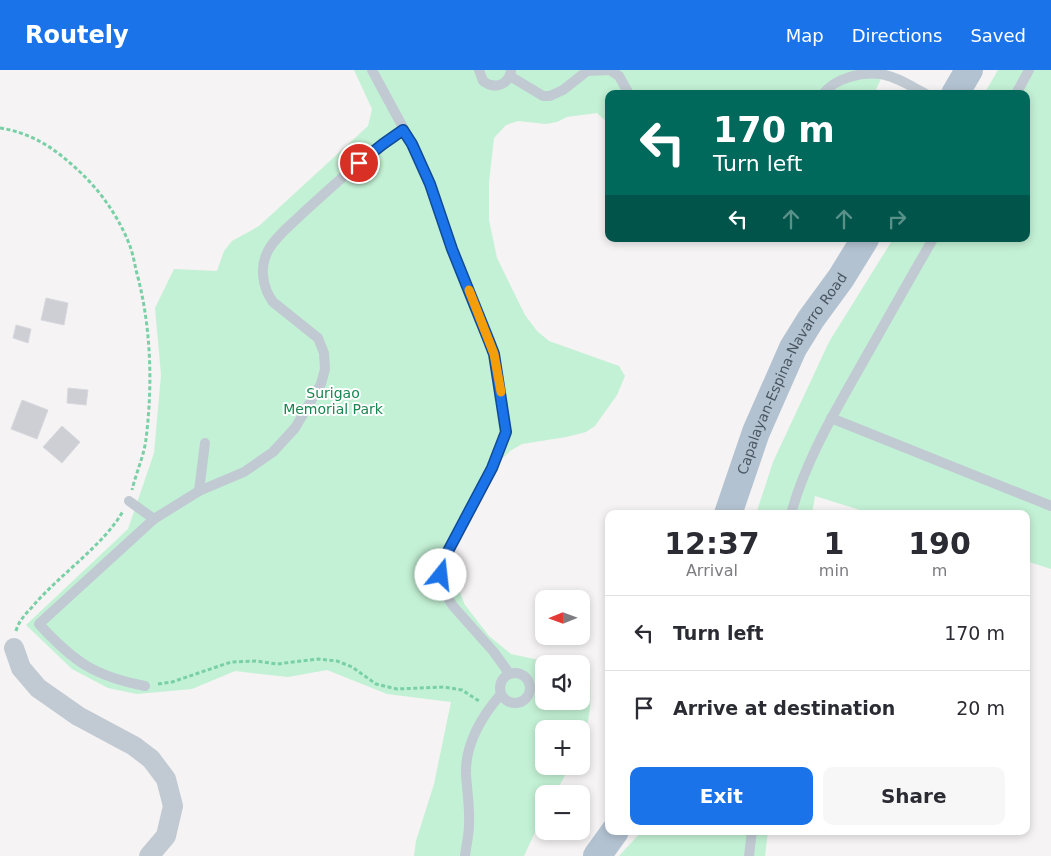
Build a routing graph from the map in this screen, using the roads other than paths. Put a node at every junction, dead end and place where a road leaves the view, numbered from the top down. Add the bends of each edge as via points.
1 (372, 70) edge
2 (479, 70) edge
3 (970, 70) edge
4 (1029, 70) edge
5 (511, 73) edge
6 (627, 90) edge
7 (827, 90) edge
8 (918, 90) edge
9 (958, 90) edge
10 (1018, 90) edge
11 (403, 130) junction
12 (863, 242) edge
13 (931, 242) edge
14 (831, 418) junction
15 (206, 443) dead end
16 (199, 491) junction
17 (129, 501) road end
18 (1051, 506) edge
19 (729, 510) edge
20 (792, 510) edge
21 (154, 519) junction
22 (14, 648) road end
23 (509, 673) junction
24 (145, 686) road end
25 (501, 694) junction
26 (612, 835) edge
27 (752, 835) edge
28 (149, 856) edge
29 (465, 856) edge
30 (597, 856) edge
31 (749, 856) edge

1 - 11 lane
2 - 5 lane via 483,82 493,86 503,84
3 - 9 main road
4 - 10 lane
5 - 6 lane via 542,96 563,90 587,71 610,70 619,76
7 - 8 lane via 843,80 880,74
11 - 16 lane via 347,173 268,250 263,264 264,287 273,302 318,338 324,353 325,369 321,384 295,428 273,452 244,472
11 - 23 lane via 430,184 491,347 506,432 492,468 446,555 442,584 452,606
12 - 19 main road, Capalayan-Espina-Navarro Road via 793,348 756,432
13 - 14 lane
14 - 18 lane
14 - 20 lane via 797,491
15 - 16 lane
16 - 21 lane
17 - 21 lane
21 - 24 lane via 39,624 58,645 97,673
22 - 28 street via 21,668 38,688 78,716 134,746 151,759 166,779 173,806 166,836
23 - 25 lane via 500,684
23 - 25 lane via 527,678 529,692 518,702 508,701
25 - 29 lane via 477,728 469,749 466,773 469,825
26 - 30 main road
27 - 31 lane

